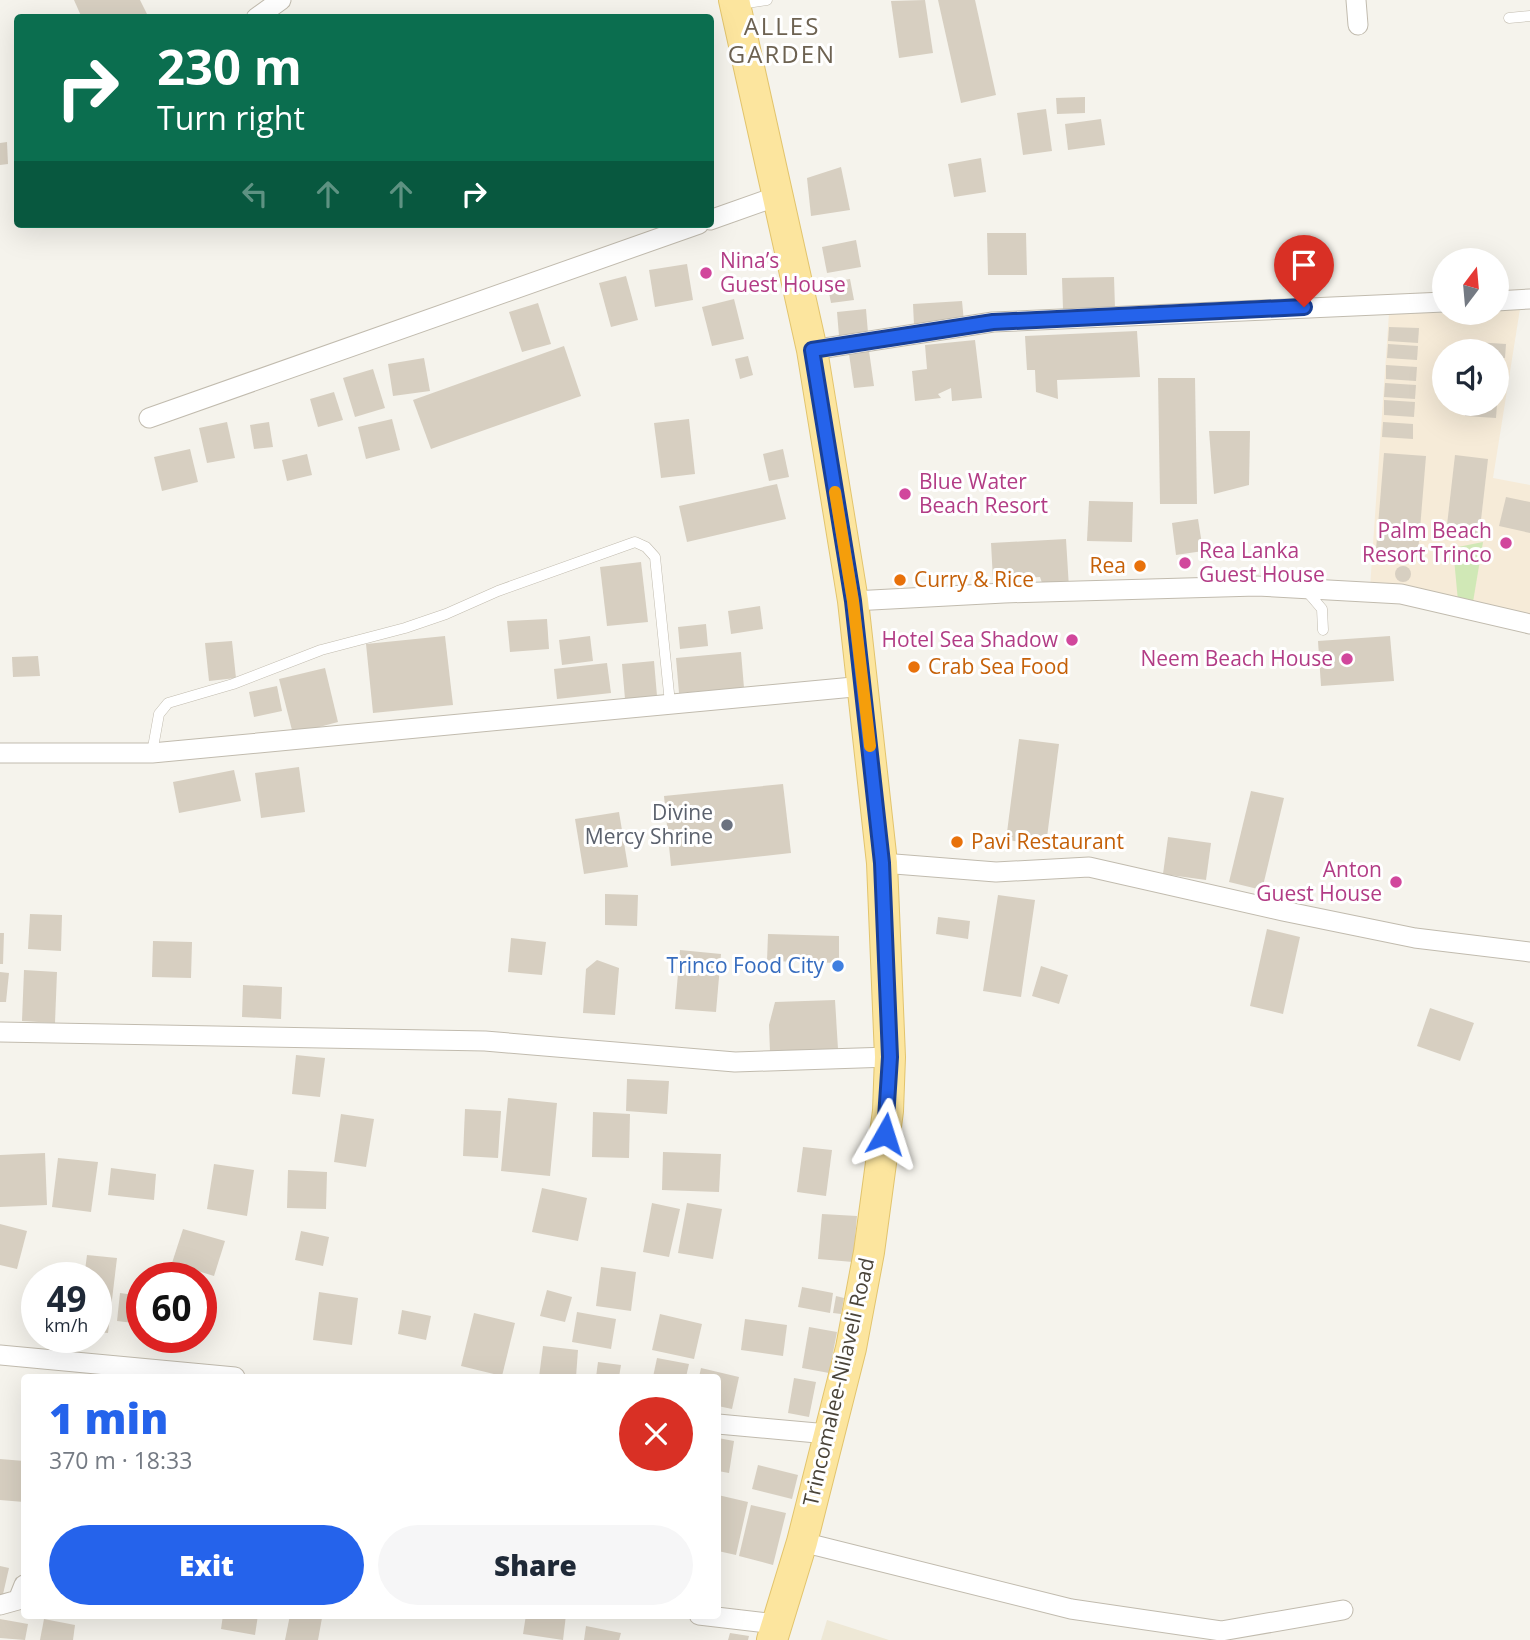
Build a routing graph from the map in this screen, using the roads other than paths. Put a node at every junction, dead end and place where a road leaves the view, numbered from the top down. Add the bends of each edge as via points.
1 (281, 0) edge
2 (767, 0) edge
3 (1356, 0) edge
4 (734, 2) edge
5 (262, 14) edge
6 (1530, 16) edge
7 (1509, 18) dead end
8 (1358, 24) dead end
9 (778, 196) junction
10 (714, 219) edge
11 (688, 228) edge
12 (1530, 299) edge
13 (1509, 300) edge
14 (1432, 303) edge
15 (812, 350) junction
16 (149, 418) dead end
17 (1305, 589) junction
18 (853, 601) junction
19 (1530, 621) edge
20 (1323, 630) dead end
21 (864, 686) junction
22 (670, 703) junction
23 (152, 752) junction
24 (0, 753) edge
25 (882, 863) junction
26 (1530, 952) edge
27 (0, 1032) edge
28 (890, 1057) junction
29 (0, 1355) edge
30 (203, 1374) edge
31 (721, 1424) edge
32 (828, 1434) junction
33 (802, 1542) junction
34 (21, 1592) edge
35 (0, 1605) edge
36 (1343, 1610) dead end
37 (717, 1619) edge
38 (774, 1632) edge

1 - 5 street
2 - 4 lane
3 - 8 street
4 - 9 main road, Trincomalee-Nilaveli Road
6 - 7 lane
9 - 10 street
9 - 15 main road, Trincomalee-Nilaveli Road
11 - 16 street
12 - 13 street
14 - 15 street via 993,322
15 - 18 main road, Trincomalee-Nilaveli Road
17 - 18 street via 1257,586
17 - 19 street via 1401,594
17 - 20 lane via 1322,609
18 - 21 main road, Trincomalee-Nilaveli Road
21 - 22 street
21 - 25 main road, Trincomalee-Nilaveli Road
22 - 23 street
22 - 23 lane via 654,557 635,542 446,614 321,650 168,704 159,714
23 - 24 street
25 - 26 street via 996,872 1089,867 1415,937
25 - 28 main road, Trincomalee-Nilaveli Road
27 - 28 street via 485,1041 735,1062
28 - 32 main road, Trincomalee-Nilaveli Road via 888,1111 869,1252 851,1348
29 - 30 street
31 - 32 street
32 - 33 main road, Trincomalee-Nilaveli Road
33 - 36 street via 1071,1609 1221,1631
33 - 38 main road, Trincomalee-Nilaveli Road
34 - 35 street via 18,1600
37 - 38 street

